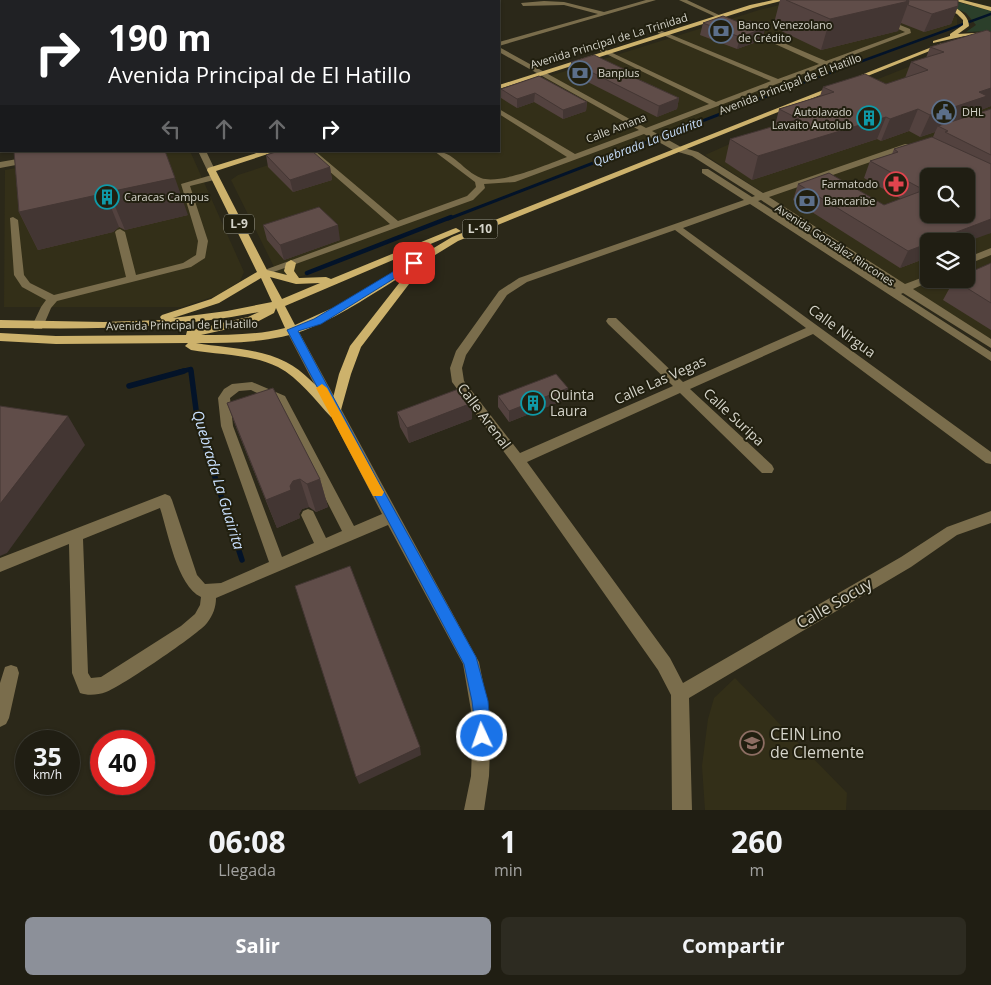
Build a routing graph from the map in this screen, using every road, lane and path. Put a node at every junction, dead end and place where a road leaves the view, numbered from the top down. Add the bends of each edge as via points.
1 (653, 0) edge
2 (682, 0) edge
3 (764, 0) edge
4 (782, 0) edge
5 (932, 0) edge
6 (956, 0) edge
7 (523, 4) dead end
8 (991, 9) edge
9 (604, 14) junction
10 (718, 16) junction
11 (880, 19) edge
12 (737, 24) edge
13 (746, 28) edge
14 (664, 34) junction
15 (991, 34) edge
16 (949, 37) junction
17 (991, 38) edge
18 (500, 44) edge
19 (500, 50) edge
20 (605, 52) junction
21 (824, 63) junction
22 (542, 72) junction
23 (777, 81) junction
24 (500, 82) edge
25 (500, 87) edge
26 (714, 104) junction
27 (500, 112) edge
28 (646, 130) junction
29 (916, 143) edge
30 (671, 144) junction
31 (202, 152) edge
32 (270, 152) edge
33 (311, 152) edge
34 (439, 152) edge
35 (286, 154) edge
36 (574, 157) junction
37 (38, 158) edge
38 (0, 165) edge
39 (213, 174) junction
40 (479, 181) junction
41 (755, 199) junction
42 (13, 220) dead end
43 (396, 224) junction
44 (676, 226) junction
45 (120, 232) dead end
46 (991, 251) edge
47 (423, 258) junction
48 (975, 258) edge
49 (291, 263) junction
50 (264, 272) junction
51 (132, 279) junction
52 (339, 279) junction
53 (296, 281) junction
54 (920, 282) edge
55 (903, 289) junction
56 (892, 294) junction
57 (52, 299) junction
58 (280, 304) junction
59 (612, 321) dead end
60 (142, 323) junction
61 (0, 324) edge
62 (38, 326) junction
63 (814, 329) junction
64 (292, 330) junction
65 (0, 337) edge
66 (177, 340) junction
67 (991, 344) edge
68 (991, 357) edge
69 (680, 387) junction
70 (335, 414) junction
71 (991, 459) edge
72 (518, 460) junction
73 (767, 469) dead end
74 (308, 515) dead end
75 (991, 517) edge
76 (391, 518) junction
77 (351, 534) junction
78 (76, 535) junction
79 (323, 547) junction
80 (0, 565) edge
81 (278, 566) junction
82 (209, 593) junction
83 (10, 674) dead end
84 (680, 694) junction
85 (0, 718) edge
86 (474, 810) edge
87 (682, 810) edge

1 - 9 street
2 - 10 street
3 - 10 main road, Avenida Principal de La Trinidad
4 - 10 main road, Avenida Principal de La Trinidad
5 - 16 main road via 960,13 966,22
6 - 8 main road
7 - 9 street via 563,1
9 - 18 street
10 - 12 street
10 - 14 main road, Avenida Principal de La Trinidad
11 - 21 street, Calle Amana via 908,30 908,33
13 - 21 street
14 - 20 main road, Avenida Principal de La Trinidad
14 - 23 street
15 - 16 main road, Avenida Principal de El Hatillo / L-10
16 - 30 main road, Avenida Principal de El Hatillo / L-10
17 - 30 main road, Avenida Principal de El Hatillo / L-10 via 955,40
19 - 22 street, Avenida González Rincones
20 - 22 main road, Avenida Principal de La Trinidad
20 - 26 street
21 - 23 street, Calle Amana
22 - 24 main road, Avenida Principal de La Trinidad
22 - 25 main road, Avenida Principal de La Trinidad
22 - 28 street, Avenida González Rincones
23 - 26 street, Calle Amana
26 - 28 street, Calle Amana
27 - 36 street
28 - 30 street, Avenida González Rincones
28 - 36 street, Calle Amana
29 - 41 street, Calle Arenal
30 - 41 street, Avenida González Rincones via 685,158
30 - 47 main road, Avenida Principal de El Hatillo / L-10 via 455,239
30 - 52 main road, Avenida Principal de El Hatillo / L-10
31 - 39 street
32 - 39 main road
33 - 43 street
34 - 40 street
35 - 39 main road
36 - 40 street, Calle Amana via 512,180
37 - 38 street
39 - 50 main road, L-9
39 - 51 street via 185,184 203,241 201,256 187,265
40 - 43 street via 480,188 470,198
41 - 44 street, Calle Arenal
41 - 55 street, Avenida González Rincones
41 - 56 street, Avenida González Rincones
42 - 57 street via 19,275 26,285
43 - 49 street
44 - 63 street, Calle Nirgua
44 - 72 street, Calle Arenal via 512,286 503,292 460,354 455,371 458,382
45 - 51 street
46 - 48 street
47 - 64 main road, Avenida Principal de El Hatillo / L-10 via 326,317
47 - 70 main road, L-10 via 360,340 345,374
49 - 50 street
49 - 53 main road via 289,271
50 - 53 main road
50 - 58 main road, L-9
50 - 60 main road, L-10 via 215,301
51 - 57 street
52 - 53 main road
52 - 58 main road, Avenida Principal de El Hatillo / L-10
54 - 55 street
55 - 56 street
55 - 67 street, Avenida González Rincones
56 - 68 street, Avenida González Rincones
57 - 62 street
58 - 60 main road, Avenida Principal de El Hatillo / L-10 via 205,319
58 - 64 main road, L-9
58 - 66 main road via 251,320
59 - 69 street, Calle Suripa
60 - 62 main road, Avenida Principal de El Hatillo / L-10
61 - 62 main road, Avenida Principal de El Hatillo / L-10
63 - 69 street, Calle Las Vegas
63 - 71 street, Calle Nirgua
64 - 66 main road, Avenida Principal de El Hatillo / L-10 via 250,337
64 - 70 street
65 - 66 main road, Avenida Principal de El Hatillo / L-10
66 - 70 main road via 281,364 298,376
69 - 72 street, Calle Las Vegas
69 - 73 street, Calle Suripa
70 - 76 street
72 - 84 street, Calle Arenal via 652,646
74 - 79 street
75 - 84 street, Calle Socuy via 952,531 906,562
76 - 77 street
76 - 86 street via 471,662 482,722 480,776
77 - 79 street
77 - 81 street via 281,398 252,386 236,387 224,398 227,426
78 - 80 street
78 - 82 street via 164,500 190,578 197,589
78 - 82 street via 80,673 86,687 104,685 188,631 208,606
79 - 81 street
81 - 82 street
83 - 85 street
84 - 87 street, Calle Arenal

